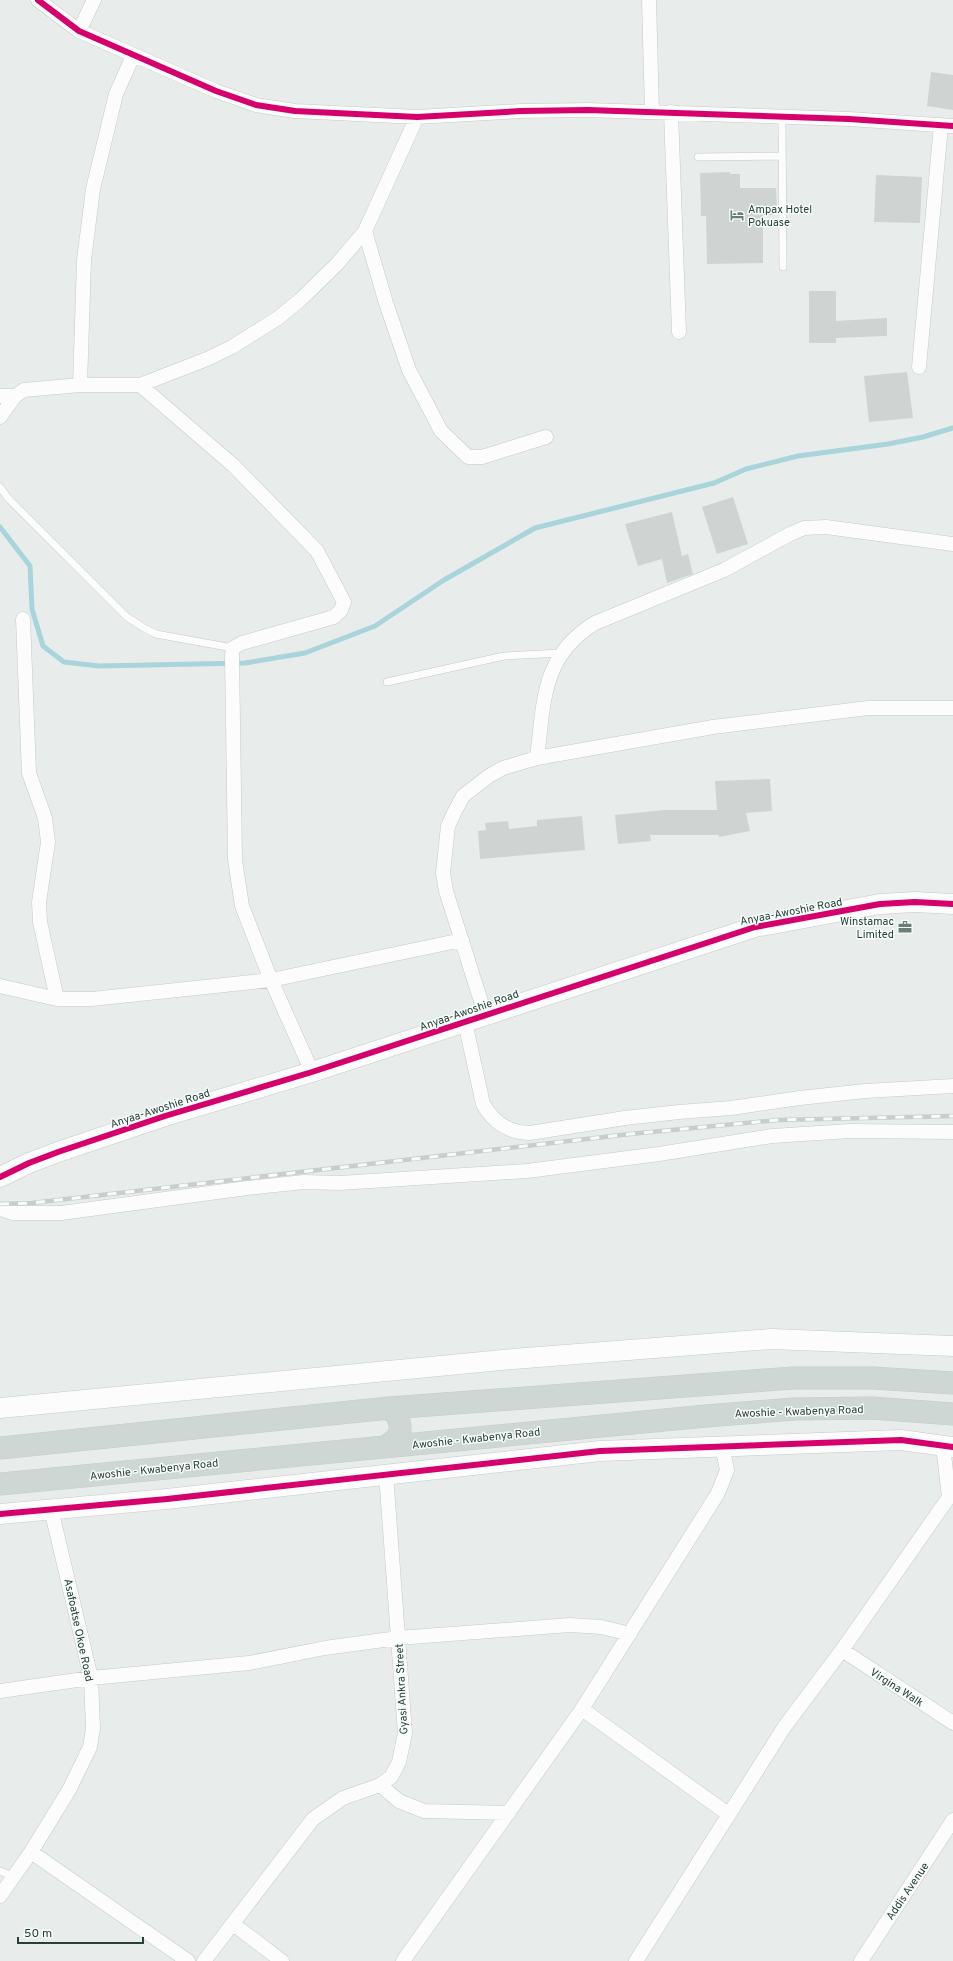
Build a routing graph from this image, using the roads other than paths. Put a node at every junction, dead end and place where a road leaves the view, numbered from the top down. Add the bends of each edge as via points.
1 (38, 0) edge
2 (94, 0) edge
3 (649, 0) edge
4 (79, 31) junction
5 (133, 56) junction
6 (652, 112) junction
7 (671, 112) junction
8 (417, 117) junction
9 (782, 118) junction
10 (947, 125) edge
11 (782, 156) junction
12 (698, 157) dead end
13 (365, 232) junction
14 (783, 266) dead end
15 (679, 332) dead end
16 (919, 366) dead end
17 (80, 385) junction
18 (140, 385) junction
19 (0, 396) edge
20 (15, 396) junction
21 (0, 417) edge
22 (546, 437) dead end
23 (0, 487) edge
24 (953, 544) edge
25 (23, 619) dead end
26 (233, 651) junction
27 (561, 653) junction
28 (388, 682) dead end
29 (953, 708) edge
30 (538, 758) junction
31 (953, 904) edge
32 (462, 940) junction
33 (270, 980) junction
34 (0, 986) edge
35 (57, 999) junction
36 (485, 1014) junction
37 (465, 1022) junction
38 (312, 1072) junction
39 (953, 1086) edge
40 (953, 1132) edge
41 (0, 1177) edge
42 (0, 1209) edge
43 (953, 1346) edge
44 (953, 1383) edge
45 (0, 1408) edge
46 (389, 1408) junction
47 (953, 1414) edge
48 (387, 1446) junction
49 (722, 1446) junction
50 (948, 1447) edge
51 (0, 1448) edge
52 (386, 1474) junction
53 (0, 1484) edge
54 (951, 1498) edge
55 (51, 1509) junction
56 (0, 1514) edge
57 (630, 1634) junction
58 (398, 1638) junction
59 (842, 1650) junction
60 (91, 1678) junction
61 (0, 1691) edge
62 (582, 1709) junction
63 (953, 1723) edge
64 (380, 1786) junction
65 (509, 1813) junction
66 (728, 1814) junction
67 (953, 1820) edge
68 (31, 1852) junction
69 (0, 1872) edge
70 (14, 1876) junction
71 (0, 1896) edge
72 (233, 1924) junction
73 (188, 1961) edge
74 (204, 1961) edge
75 (282, 1961) edge
76 (402, 1961) edge
77 (636, 1961) edge
78 (861, 1961) edge

1 - 4 street
2 - 4 street
3 - 6 street
4 - 5 street
5 - 8 street via 256,105 295,111
5 - 17 street via 116,94 92,188 84,260
6 - 7 street
6 - 8 street via 521,111
7 - 9 street
7 - 15 street
8 - 13 street
9 - 10 street
9 - 11 lane
10 - 16 street
11 - 12 lane
11 - 14 lane
13 - 18 street via 337,264 278,318 208,359
13 - 22 street via 409,370 441,431 468,456 482,457
17 - 18 street
17 - 20 street via 24,390
18 - 26 street via 234,466 317,551 344,602 334,617 242,643
19 - 20 street
20 - 21 street
23 - 26 lane via 127,617 156,634
24 - 27 street via 826,527 804,528 724,570 594,623 580,632
25 - 35 street via 29,773 45,818 48,842 39,902 40,922
26 - 33 street via 235,860 242,906
27 - 28 lane via 504,656
27 - 30 street via 547,684
29 - 30 street via 842,710 713,727
30 - 32 street via 503,768 489,776 463,796 454,810 448,826 443,873 446,891
31 - 36 street, Anyaa-Awoshie Road via 880,904 755,927
32 - 33 street
32 - 36 street
33 - 35 street via 92,998
33 - 38 street
34 - 35 street
36 - 37 street, Anyaa-Awoshie Road
37 - 38 street, Anyaa-Awoshie Road
37 - 39 street via 483,1104 489,1115 499,1124 519,1133 530,1134 679,1112 731,1108 800,1098
38 - 41 street, Anyaa-Awoshie Road via 165,1116 58,1152 29,1162
40 - 42 street via 850,1131 772,1136 659,1154 527,1170 348,1182 304,1182 61,1213 13,1213
43 - 45 street via 772,1339 513,1359
44 - 46 main road via 873,1378 793,1378
46 - 48 main road via 397,1415 401,1431 396,1440
46 - 51 main road
47 - 48 main road, Awoshie - Kwabenya Road via 872,1408 794,1409
48 - 53 main road, Awoshie - Kwabenya Road
49 - 50 street via 901,1440
49 - 52 street via 600,1451
49 - 57 street via 727,1470 720,1488
50 - 54 street
52 - 55 street
52 - 58 street, Gyasi Ankra Street
54 - 59 street
55 - 56 street
55 - 60 street, Asafoatse Okoe Road
57 - 58 street via 601,1627 570,1625
57 - 62 street
58 - 60 street via 325,1648 249,1663
58 - 64 street, Gyasi Ankra Street via 405,1733 399,1762 391,1777
59 - 63 street, Virgina Walk
59 - 66 street via 785,1726
60 - 61 street
60 - 68 street, Asafoatse Okoe Road via 93,1728 90,1747 69,1790
62 - 65 street
62 - 66 street
64 - 65 street via 399,1801 424,1811
64 - 72 street, Gyasi Ankra Street via 343,1798 313,1819
65 - 76 street
66 - 77 street
67 - 78 street, Addis Avenue
68 - 70 street, Asafoatse Okoe Road
68 - 73 street
69 - 70 lane
70 - 71 street, Asafoatse Okoe Road
72 - 74 street, Gyasi Ankra Street
72 - 75 street

